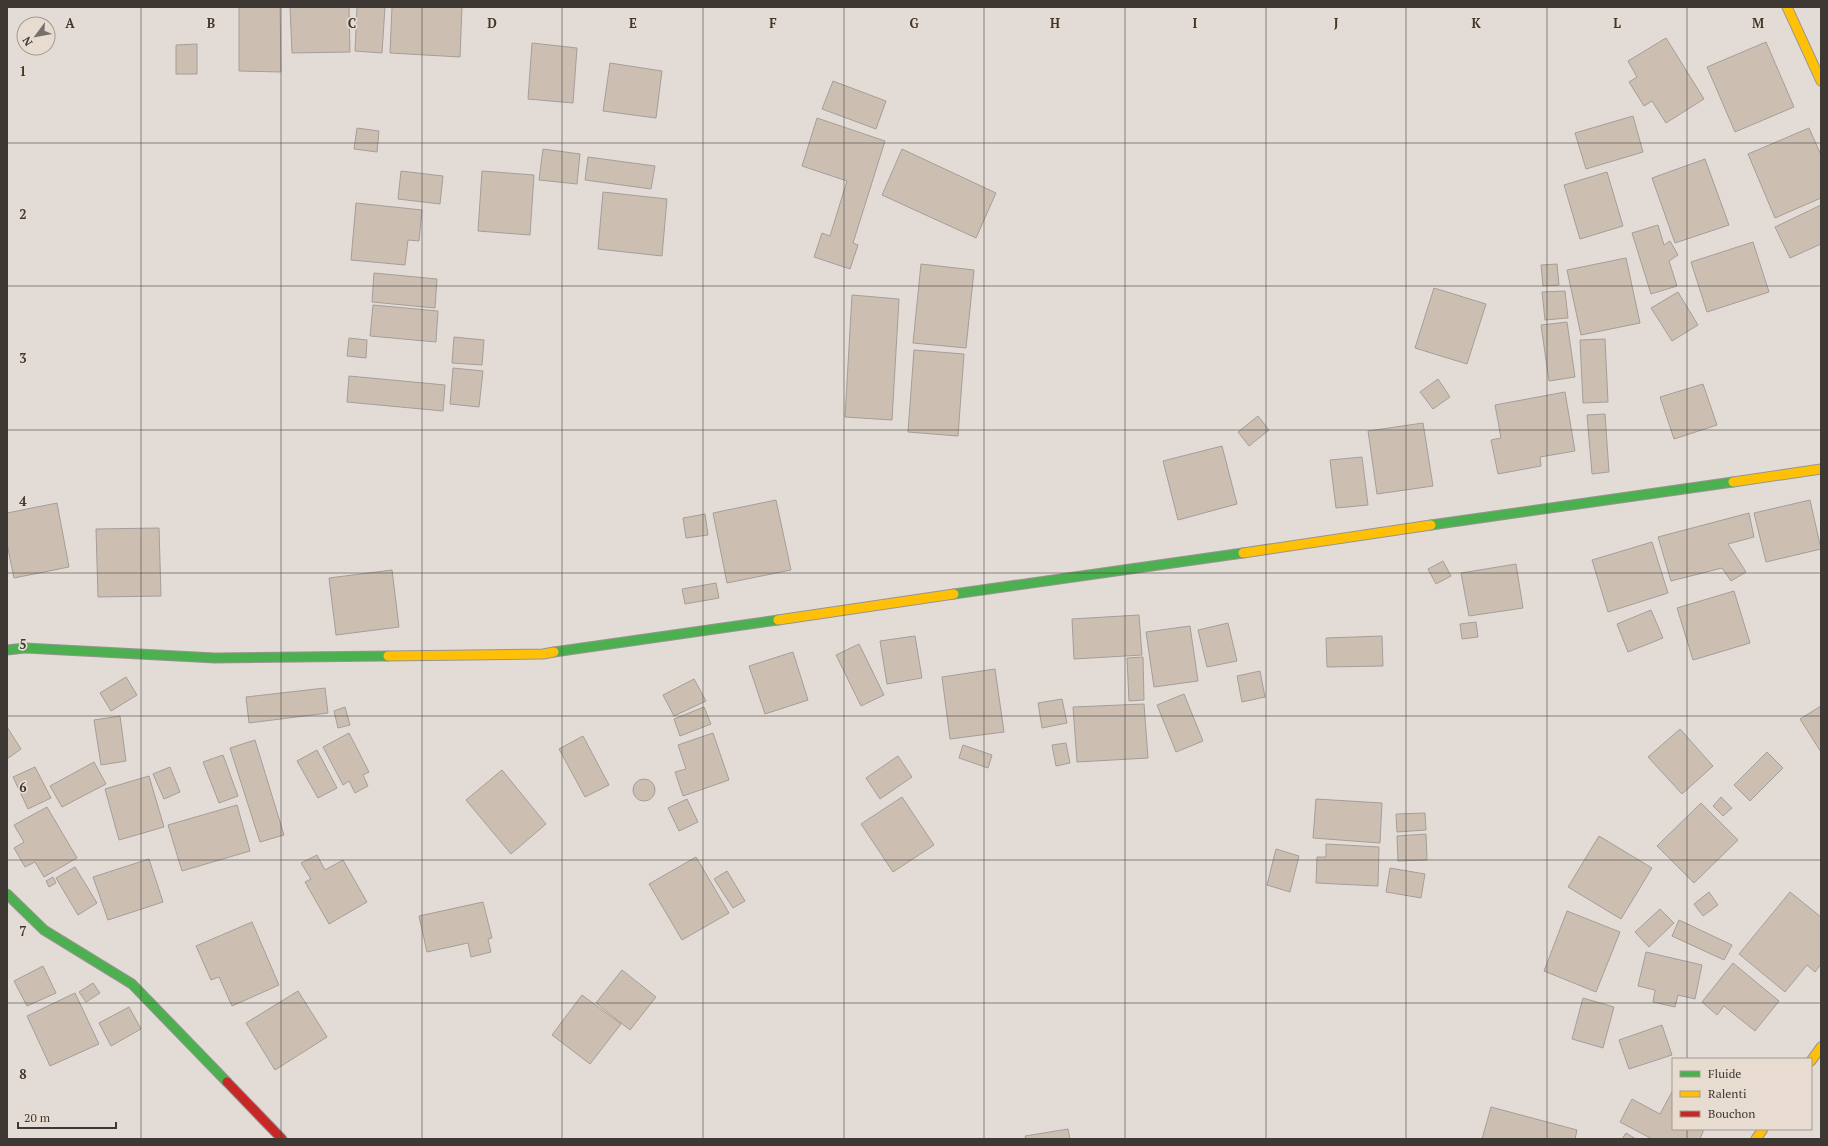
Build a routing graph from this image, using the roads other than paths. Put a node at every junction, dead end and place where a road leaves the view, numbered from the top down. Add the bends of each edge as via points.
1 (1787, 7) edge
2 (1821, 81) edge
3 (1821, 469) edge
4 (7, 650) edge
5 (7, 894) edge
6 (1821, 1047) edge
7 (1812, 1060) edge
8 (1762, 1130) edge
9 (282, 1139) edge
10 (1756, 1139) edge

1 - 2 street
3 - 4 street via 543,654 215,658 26,648
5 - 9 street via 44,930 132,984
6 - 7 street
8 - 10 street

